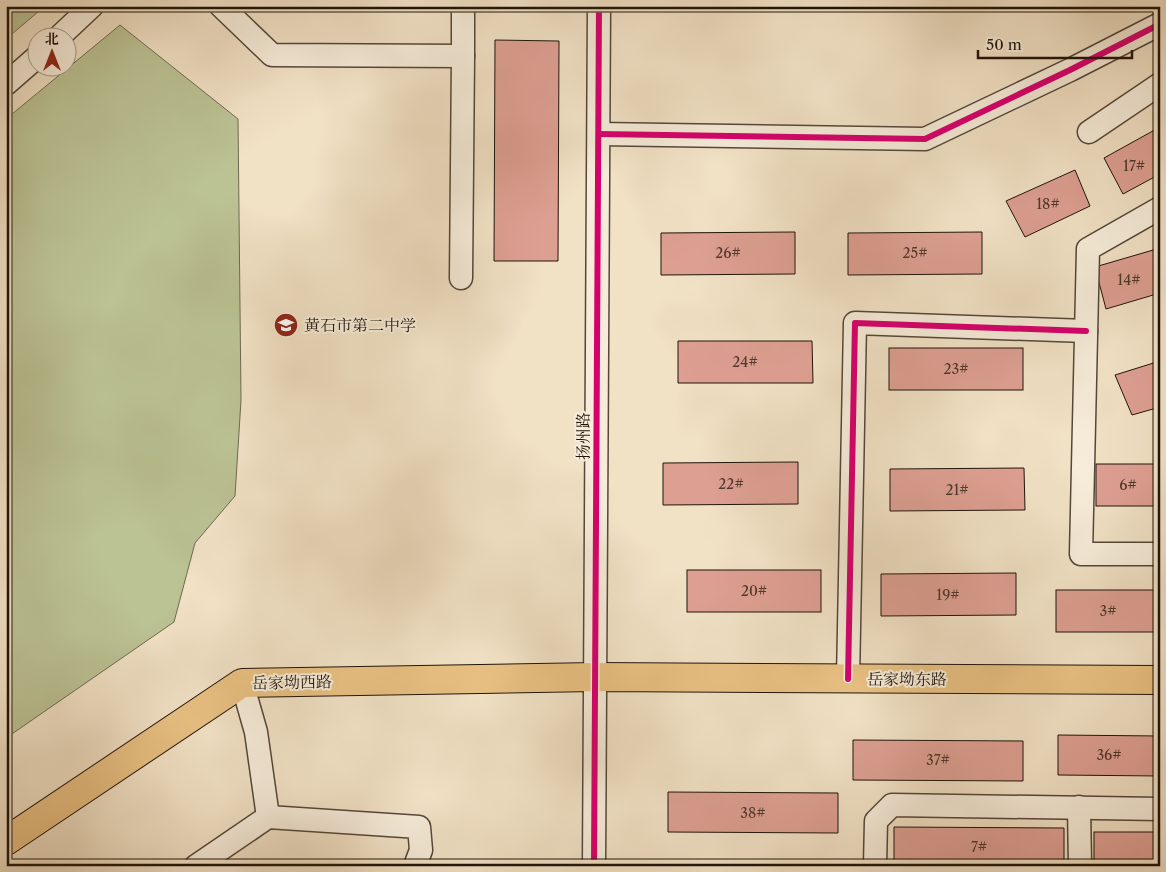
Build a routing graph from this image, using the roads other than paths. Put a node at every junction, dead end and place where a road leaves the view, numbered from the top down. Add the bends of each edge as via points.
1 (92, 6) edge
2 (222, 6) edge
3 (463, 6) edge
4 (600, 6) edge
5 (1160, 24) edge
6 (69, 28) edge
7 (463, 56) junction
8 (28, 65) edge
9 (6, 84) edge
10 (1160, 84) edge
11 (1089, 132) dead end
12 (598, 134) junction
13 (1160, 208) edge
14 (461, 278) dead end
15 (1086, 331) junction
16 (1160, 554) edge
17 (595, 677) junction
18 (848, 678) junction
19 (1160, 680) edge
20 (242, 683) junction
21 (1079, 807) junction
22 (1160, 808) edge
23 (268, 817) junction
24 (6, 841) edge
25 (196, 866) edge
26 (415, 866) edge
27 (594, 866) edge
28 (875, 866) edge
29 (1080, 866) edge

1 - 6 street
2 - 7 street via 272,55
3 - 7 street
4 - 12 street, 扬州路
5 - 12 street via 925,139
7 - 14 street
8 - 9 street
10 - 11 street
12 - 17 street, 扬州路
13 - 15 street via 1088,249
15 - 16 street via 1080,554
15 - 18 street via 855,323
17 - 18 main road, 岳家坳东路
17 - 20 main road, 岳家坳西路
17 - 27 street, 扬州路
18 - 19 main road, 岳家坳东路
20 - 23 street via 256,732
20 - 24 main road, 岳家坳西路
21 - 22 street
21 - 28 street via 892,805 876,821
21 - 29 street
23 - 25 street
23 - 26 street via 419,827 420,850

